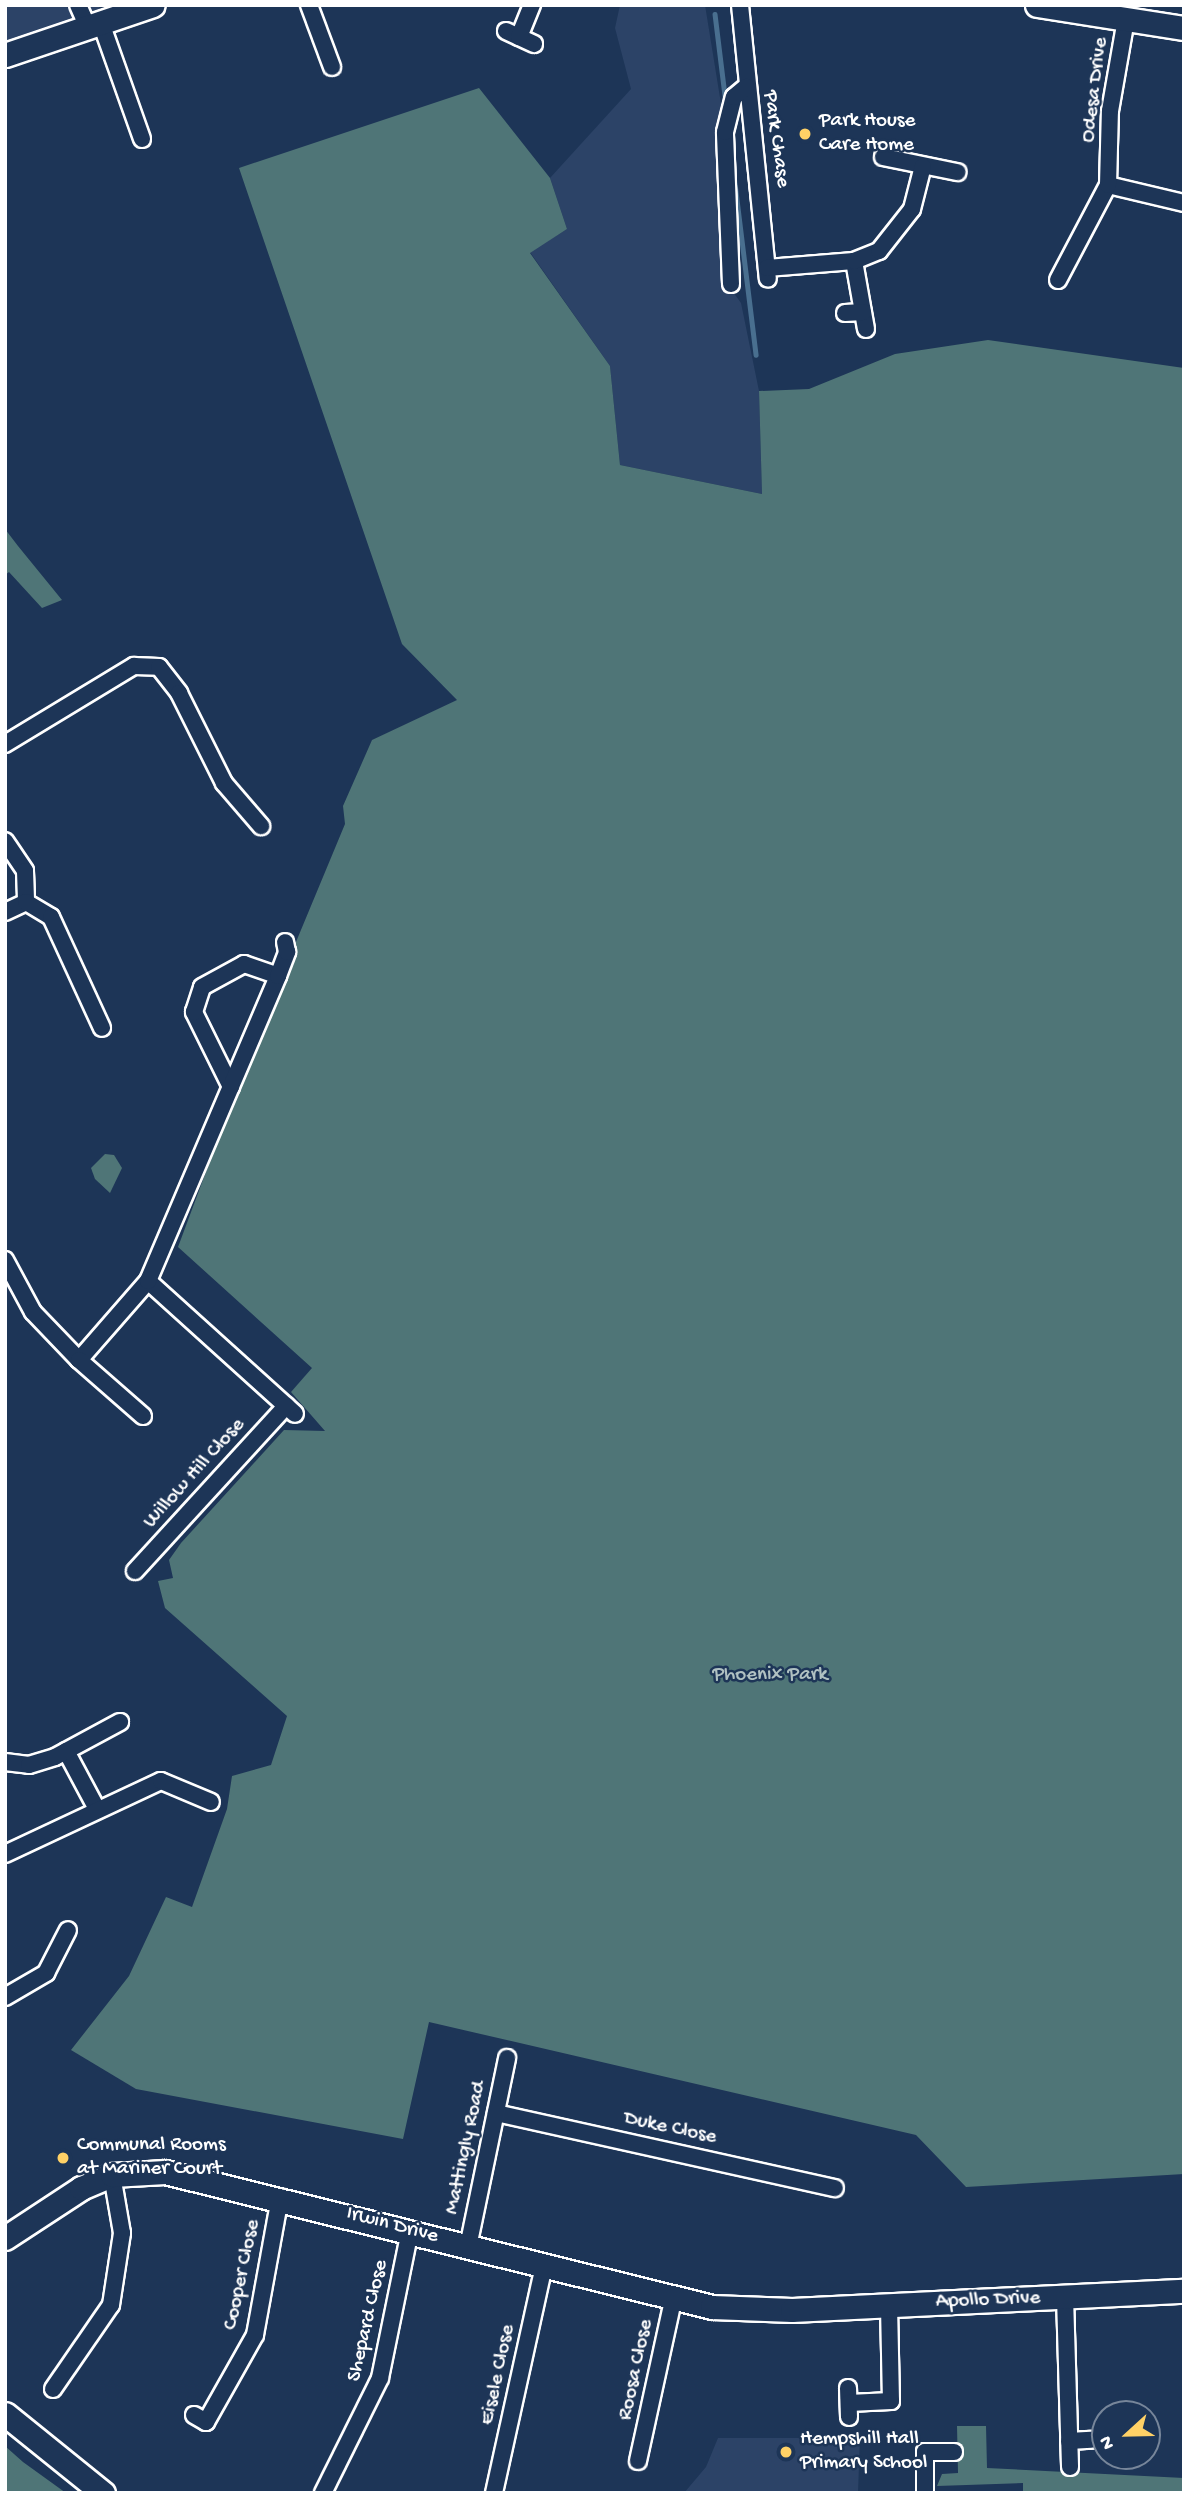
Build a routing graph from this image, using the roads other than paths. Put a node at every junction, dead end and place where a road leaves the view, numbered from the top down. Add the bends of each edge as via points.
1 (78, 5) edge
2 (153, 5) edge
3 (309, 5) edge
4 (532, 5) edge
5 (740, 5) edge
6 (1037, 5) edge
7 (1126, 19) junction
8 (94, 25) junction
9 (1184, 28) edge
10 (519, 37) dead end
11 (5, 55) edge
12 (332, 67) dead end
13 (746, 86) junction
14 (142, 139) dead end
15 (883, 157) dead end
16 (923, 166) junction
17 (957, 172) dead end
18 (1108, 185) junction
19 (1184, 202) edge
20 (854, 261) junction
21 (1058, 280) dead end
22 (731, 284) dead end
23 (863, 312) junction
24 (845, 313) dead end
25 (866, 329) dead end
26 (5, 744) edge
27 (261, 826) dead end
28 (5, 841) edge
29 (26, 902) junction
30 (5, 912) edge
31 (285, 942) dead end
32 (278, 976) junction
33 (102, 1028) dead end
34 (231, 1087) junction
35 (5, 1259) edge
36 (148, 1281) junction
37 (79, 1360) junction
38 (144, 1416) dead end
39 (135, 1571) dead end
40 (120, 1722) dead end
41 (66, 1751) junction
42 (5, 1762) edge
43 (211, 1802) dead end
44 (97, 1809) junction
45 (5, 1854) edge
46 (68, 1930) dead end
47 (5, 1997) edge
48 (507, 2058) dead end
49 (496, 2113) junction
50 (112, 2175) junction
51 (835, 2188) dead end
52 (280, 2197) junction
53 (410, 2231) junction
54 (5, 2238) edge
55 (468, 2246) junction
56 (544, 2266) junction
57 (1184, 2291) edge
58 (1065, 2297) junction
59 (673, 2300) junction
60 (888, 2305) junction
61 (792, 2310) joint
62 (53, 2389) dead end
63 (849, 2403) dead end
64 (5, 2414) edge
65 (194, 2415) dead end
66 (1091, 2440) dead end
67 (1069, 2441) junction
68 (954, 2452) dead end
69 (645, 2454) dead end
70 (1070, 2467) dead end
71 (103, 2493) edge
72 (323, 2493) edge
73 (494, 2493) edge
74 (925, 2493) edge

1 - 8 street
2 - 8 street
3 - 12 street
4 - 10 street
5 - 13 street, Park Chase
6 - 7 street
7 - 9 street
7 - 18 street, Odesa Drive via 1110,111
8 - 11 street
8 - 14 street
13 - 20 street, Park Chase via 764,210 767,273
13 - 22 street via 734,97 725,132
15 - 16 street
16 - 17 street
16 - 20 street via 912,209 894,236 879,251
18 - 19 street
18 - 21 street, Odesa Drive
20 - 23 street
23 - 24 street
23 - 25 street
26 - 27 street via 134,666 159,667 179,693 223,783
28 - 29 street via 25,872
29 - 30 street
29 - 33 street via 51,918
31 - 32 street via 287,952
32 - 34 street
32 - 34 street via 244,964 202,987 194,1012
34 - 36 street
35 - 37 street via 33,1312
36 - 37 street
36 - 39 street, Willow Hill Close via 291,1410 154,1562
37 - 38 street
40 - 41 street
41 - 42 street via 29,1765
41 - 44 street
43 - 44 street via 161,1780
44 - 45 street
46 - 47 street via 46,1973
48 - 49 street, Mattingly Road
49 - 51 street, Duke Close
49 - 55 street, Mattingly Road
50 - 52 street, Irwin Drive via 165,2172
50 - 54 street, Irwin Drive via 81,2188
50 - 62 street via 122,2233 111,2305
52 - 53 street, Irwin Drive
52 - 65 street, Cooper Close via 255,2335 206,2422
53 - 55 street, Irwin Drive
53 - 72 street, Shepard Close via 380,2378
55 - 56 street, Irwin Drive
56 - 59 street, Irwin Drive
56 - 73 street, Eisele Close
57 - 58 street, Apollo Drive
58 - 60 street, Apollo Drive
58 - 67 street
59 - 61 street, Irwin Drive
59 - 69 street, Roosa Close
60 - 61 street, Apollo Drive
60 - 63 street via 891,2401
64 - 71 street
66 - 67 street
67 - 70 street
68 - 74 street via 925,2452

